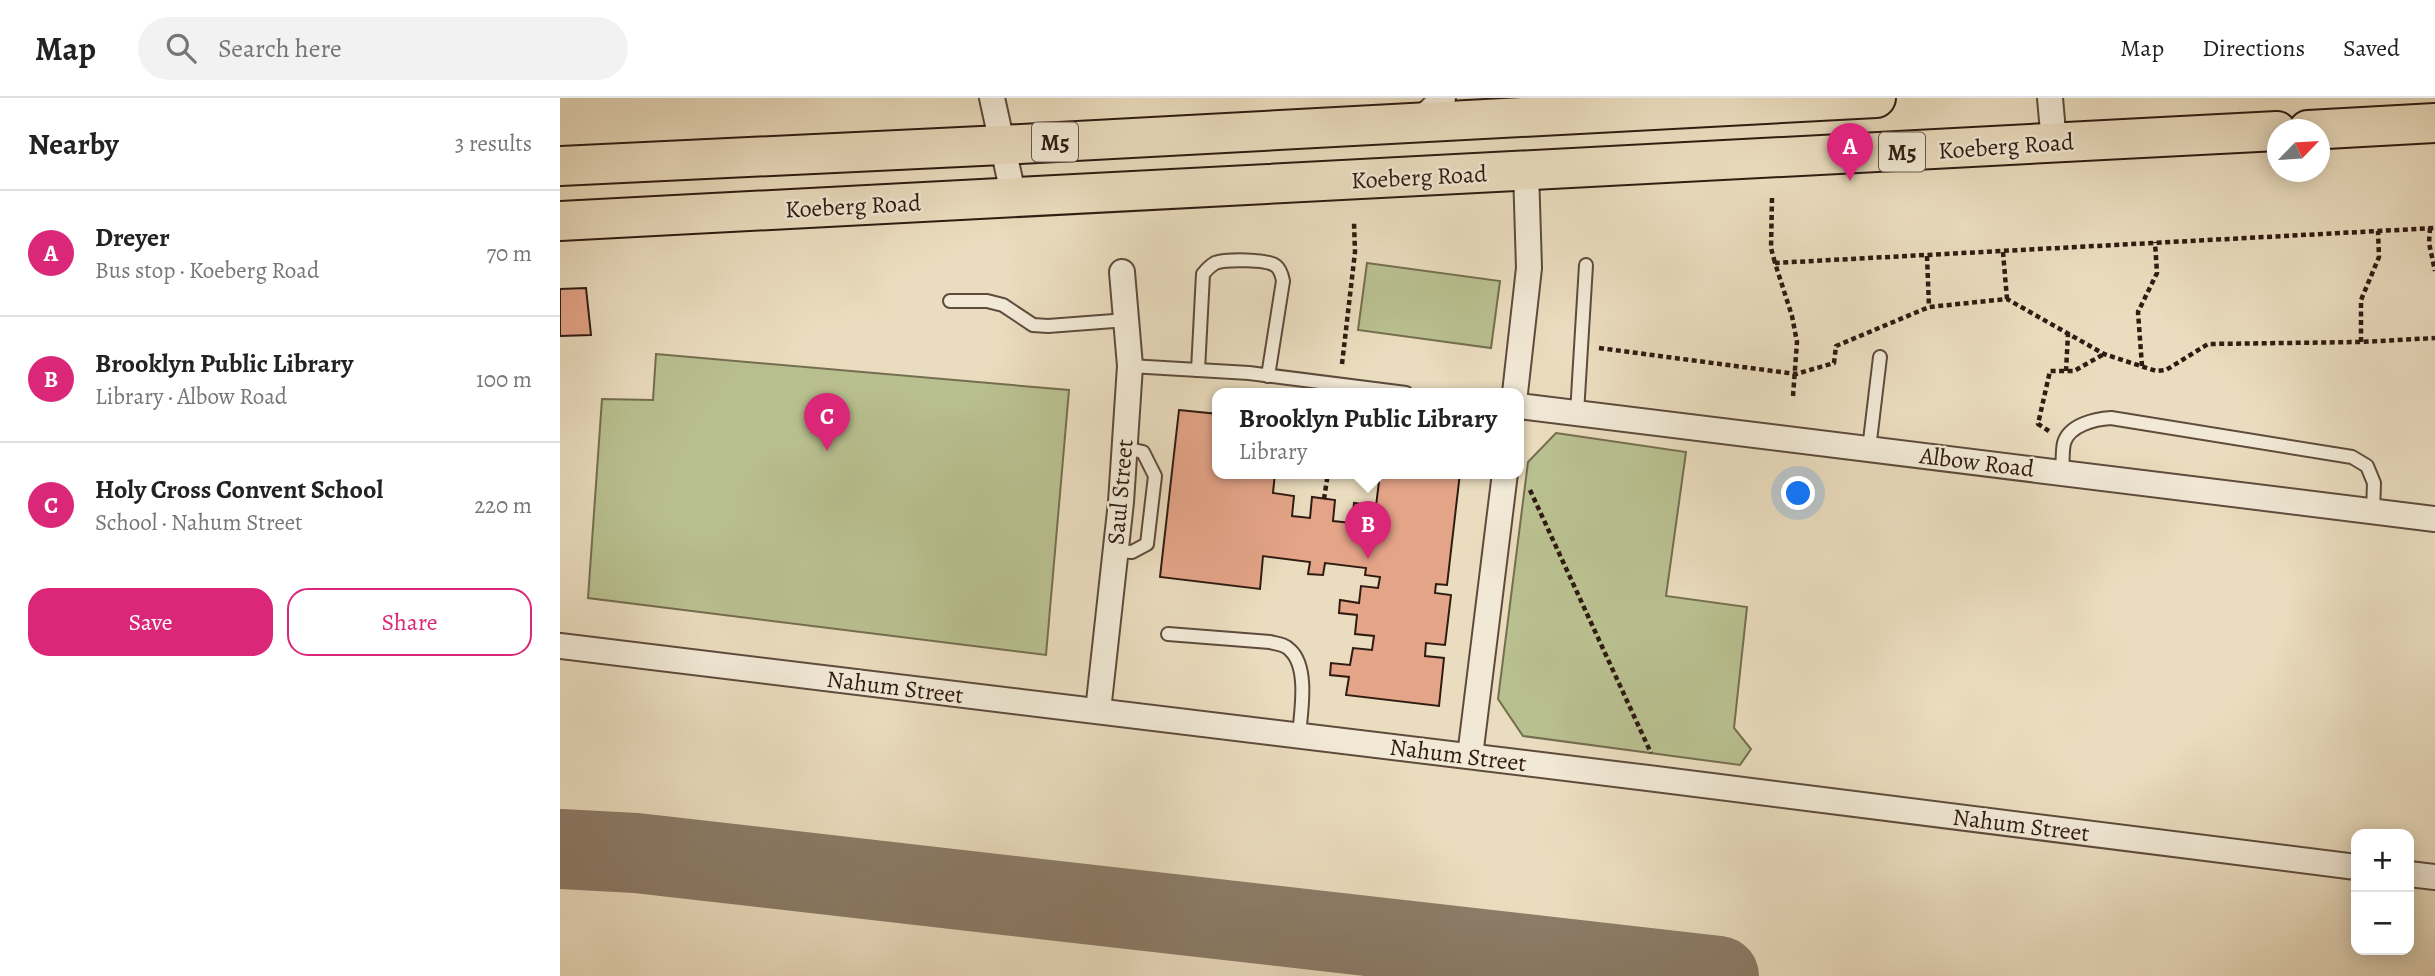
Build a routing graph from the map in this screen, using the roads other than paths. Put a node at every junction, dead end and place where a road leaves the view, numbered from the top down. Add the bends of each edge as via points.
1 (992, 98) edge
2 (1443, 98) edge
3 (1876, 98) edge
4 (2050, 98) edge
5 (1503, 108) edge
6 (1412, 123) junction
7 (2435, 123) edge
8 (2330, 129) edge
9 (2267, 132) edge
10 (2054, 143) junction
11 (1002, 145) junction
12 (560, 166) edge
13 (1526, 172) junction
14 (1014, 198) junction
15 (560, 221) edge
16 (1586, 265) dead end
17 (1122, 272) dead end
18 (950, 301) dead end
19 (1127, 320) junction
20 (1880, 357) dead end
21 (1130, 366) junction
22 (1198, 370) junction
23 (1268, 376) junction
24 (1365, 388) edge
25 (1516, 388) edge
26 (1524, 407) edge
27 (1577, 413) junction
28 (1869, 449) junction
29 (2062, 472) junction
30 (1516, 479) edge
31 (2373, 511) junction
32 (2435, 519) edge
33 (1168, 634) dead end
34 (560, 646) edge
35 (1098, 711) junction
36 (1299, 735) junction
37 (1470, 756) junction
38 (2351, 866) edge
39 (2414, 875) edge
40 (2435, 877) edge

1 - 11 street
2 - 6 street
3 - 5 main road, M5
4 - 10 street
5 - 6 main road, M5
6 - 11 main road, M5
7 - 8 main road
9 - 10 main road, Koeberg Road / M5
10 - 13 main road, Koeberg Road / M5
11 - 12 main road, M5
11 - 14 street
13 - 14 main road, Koeberg Road / M5
13 - 25 street via 1529,268
14 - 15 main road, Koeberg Road / M5
16 - 27 lane
17 - 19 street, Saul Street
18 - 19 lane via 1003,305 1033,325
19 - 21 street, Saul Street
20 - 28 lane
21 - 22 lane
21 - 35 street, Saul Street
22 - 23 lane
22 - 23 lane via 1203,274 1217,262 1267,262 1276,265 1283,281
23 - 24 lane
26 - 27 street, Albow Road
27 - 28 street, Albow Road
28 - 29 street, Albow Road
29 - 31 street, Albow Road
29 - 31 lane via 2064,441 2093,420 2111,418 2352,457 2367,466 2374,483
30 - 37 street
31 - 32 street, Albow Road
33 - 36 lane via 1270,642 1291,650 1301,671
34 - 35 street, Nahum Street
35 - 36 street, Nahum Street
36 - 37 street, Nahum Street
37 - 38 street, Nahum Street
39 - 40 street

